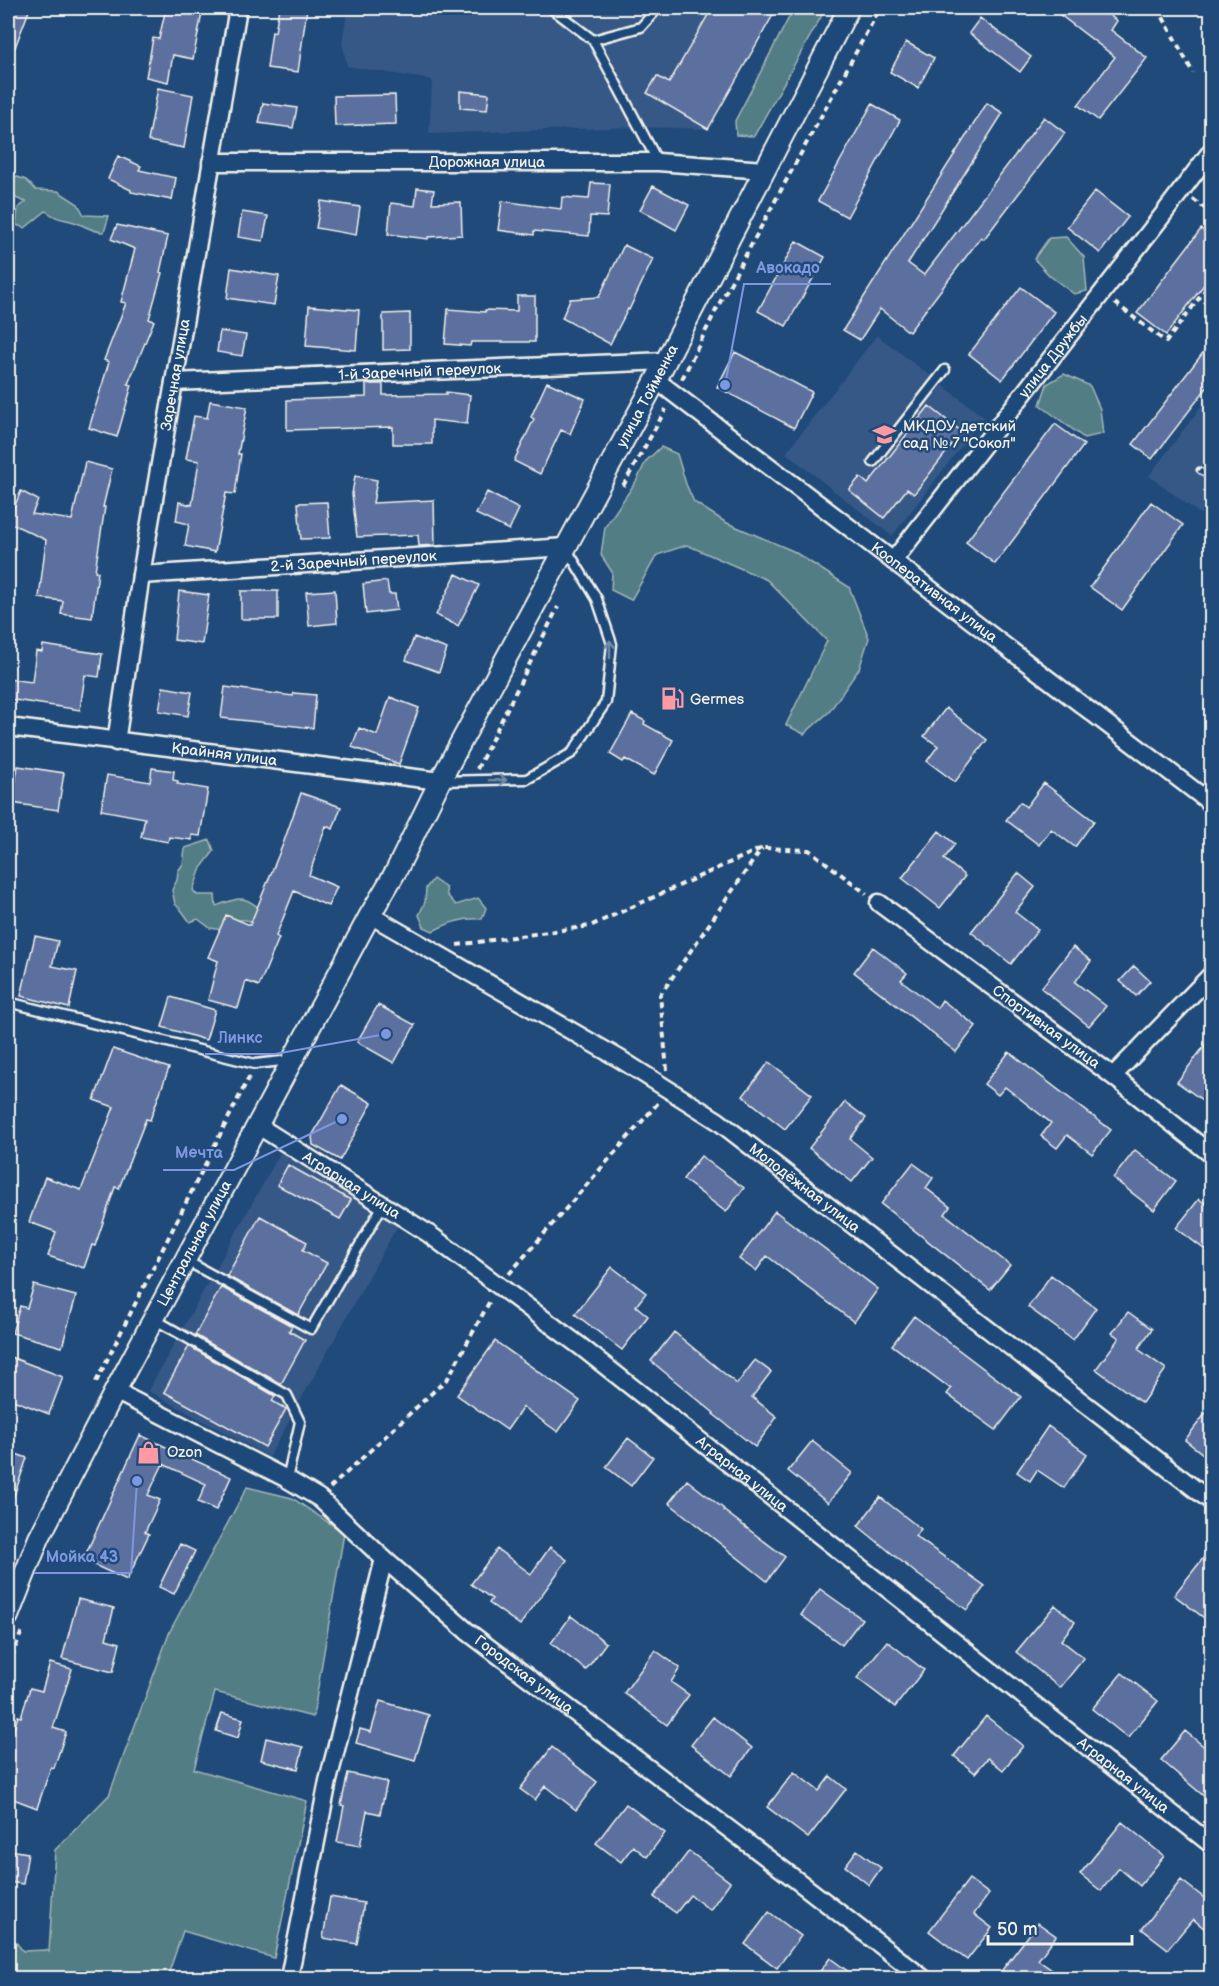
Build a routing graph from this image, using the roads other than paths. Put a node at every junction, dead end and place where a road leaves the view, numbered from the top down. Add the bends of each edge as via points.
1 (238, 8) edge
2 (551, 8) edge
3 (658, 8) edge
4 (849, 8) edge
5 (593, 40) junction
6 (1212, 150) edge
7 (211, 162) junction
8 (658, 162) junction
9 (764, 170) junction
10 (666, 361) junction
11 (945, 370) dead end
12 (656, 380) junction
13 (174, 382) junction
14 (873, 462) dead end
15 (566, 547) junction
16 (893, 561) junction
17 (141, 575) junction
18 (8, 727) edge
19 (116, 742) junction
20 (440, 781) junction
21 (1212, 804) edge
22 (879, 903) road end
23 (370, 915) junction
24 (1212, 974) edge
25 (8, 1002) edge
26 (292, 1060) junction
27 (1113, 1076) junction
28 (257, 1125) junction
29 (1212, 1155) edge
30 (383, 1205) junction
31 (185, 1260) junction
32 (154, 1319) junction
33 (115, 1391) junction
34 (287, 1479) junction
35 (1212, 1503) edge
36 (384, 1559) junction
37 (8, 1616) edge
38 (1212, 1845) edge
39 (290, 1978) edge
40 (923, 1978) edge

1 - 7 street, Заречная улица
2 - 5 lane
3 - 5 lane via 641,27
4 - 9 street, улица Тойменка
5 - 8 lane
6 - 16 street, улица Дружбы
7 - 8 street, Дорожная улица
7 - 13 street, Заречная улица
8 - 9 street, Дорожная улица
9 - 10 street, улица Тойменка
10 - 12 street, улица Тойменка
10 - 13 street, 1-й Заречный переулок
11 - 14 lane
12 - 15 street, улица Тойменка
12 - 16 street, Кооперативная улица
13 - 17 street, Заречная улица
15 - 17 street, 2-й Заречный переулок
15 - 20 street, улица Тойменка
20 -> 15 lane via 527,779 572,753 606,702 612,644 597,599
16 - 21 street, Кооперативная улица
17 - 19 street, Заречная улица
18 - 19 street, Крайняя улица
19 - 20 street, Крайняя улица
20 - 23 street, Центральная улица
22 - 27 street, Спортивная улица
23 - 26 street, Центральная улица
23 - 35 street, Молодёжная улица via 620,1059 718,1121
24 - 27 street
25 - 26 lane via 255,1064
26 - 28 street, Центральная улица
27 - 29 street, Спортивная улица
28 - 30 street, Аграрная улица
28 - 31 street, Центральная улица
30 - 31 lane via 311,1329
30 - 38 street, Аграрная улица via 429,1234 580,1346
31 - 32 street, Центральная улица
32 - 33 street, Центральная улица
32 - 34 lane via 287,1395 300,1422
33 - 34 street, Городская улица
33 - 37 street, Центральная улица via 39,1538
34 - 36 street, Городская улица via 319,1498
36 - 39 street via 328,1781
36 - 40 street, Городская улица via 468,1632

